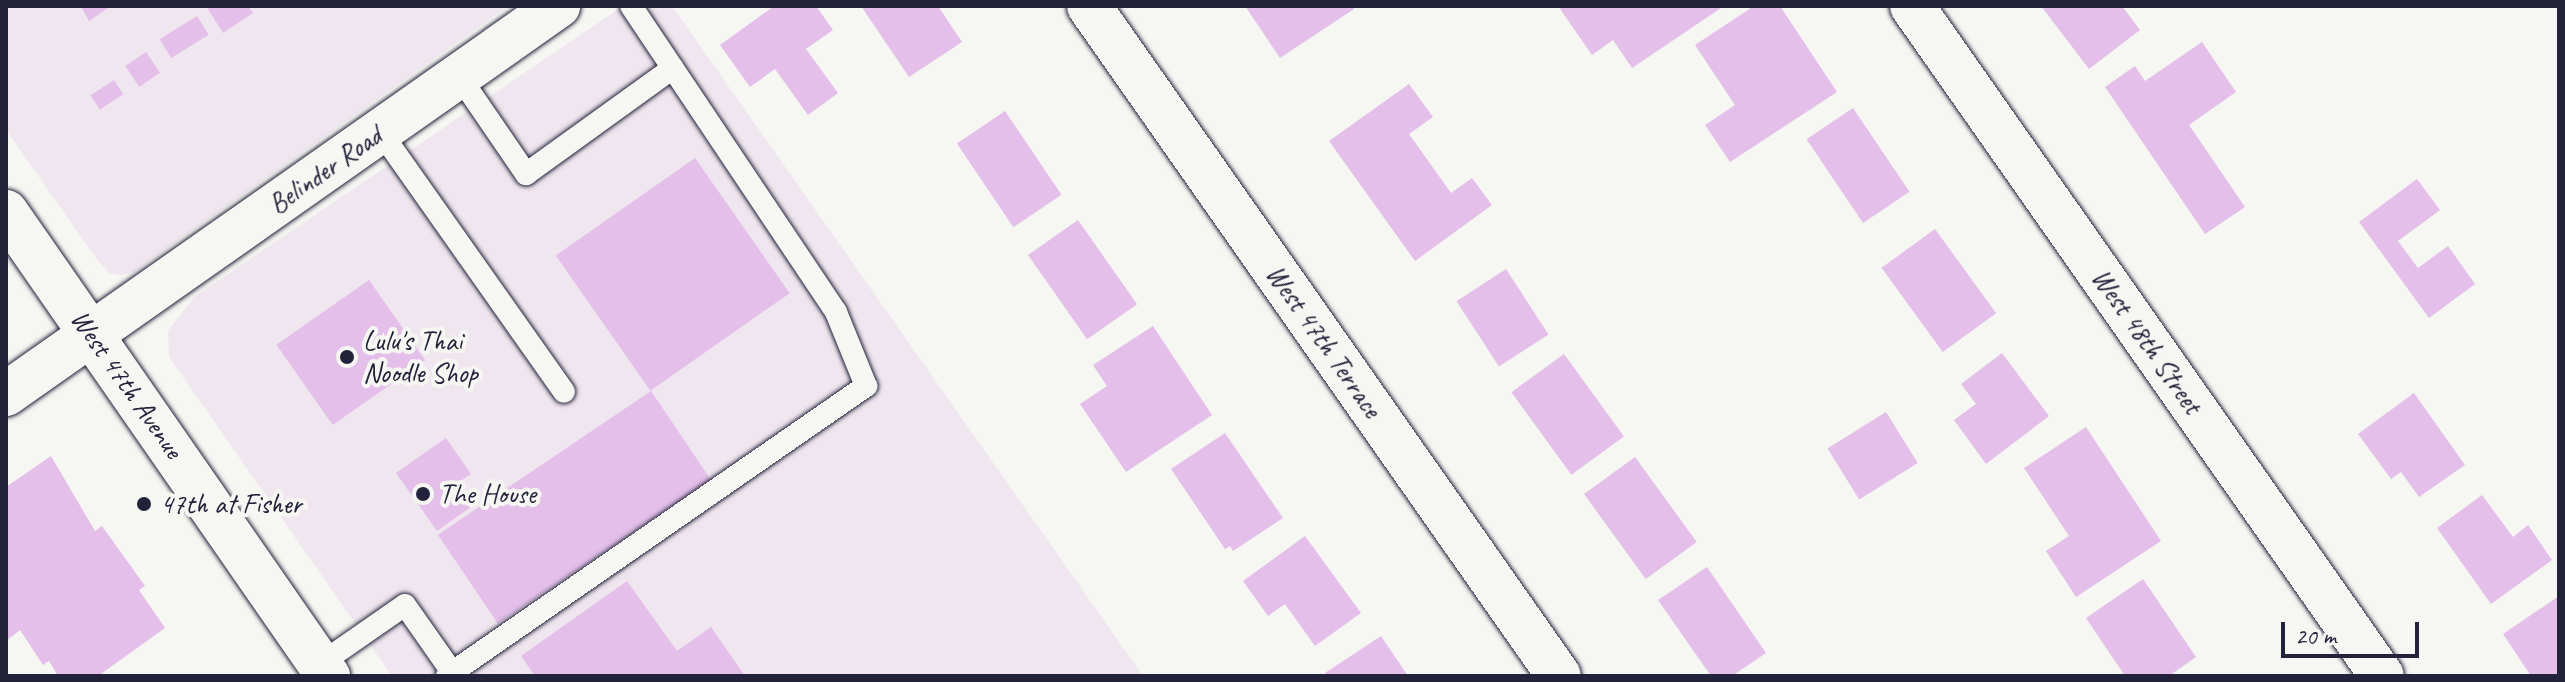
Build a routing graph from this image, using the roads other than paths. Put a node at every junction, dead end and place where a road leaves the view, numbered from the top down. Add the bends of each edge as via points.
1 (558, 6) edge
2 (631, 6) edge
3 (1089, 6) edge
4 (1912, 6) edge
5 (673, 68) junction
6 (459, 76) junction
7 (380, 131) junction
8 (6, 212) edge
9 (92, 334) junction
10 (564, 392) dead end
11 (6, 394) edge
12 (324, 670) edge
13 (449, 674) edge
14 (1559, 676) edge
15 (2382, 676) edge

1 - 6 street, Belinder Road
2 - 5 lane
3 - 14 street, West 47th Terrace
4 - 15 street, West 48th Street
5 - 6 lane via 526,174
5 - 13 lane via 836,312 866,386
6 - 7 street, Belinder Road
7 - 9 street, Belinder Road
7 - 10 lane
8 - 9 street, West 47th Avenue
9 - 11 street, Belinder Road
9 - 12 street, West 47th Avenue
12 - 13 lane via 405,605

